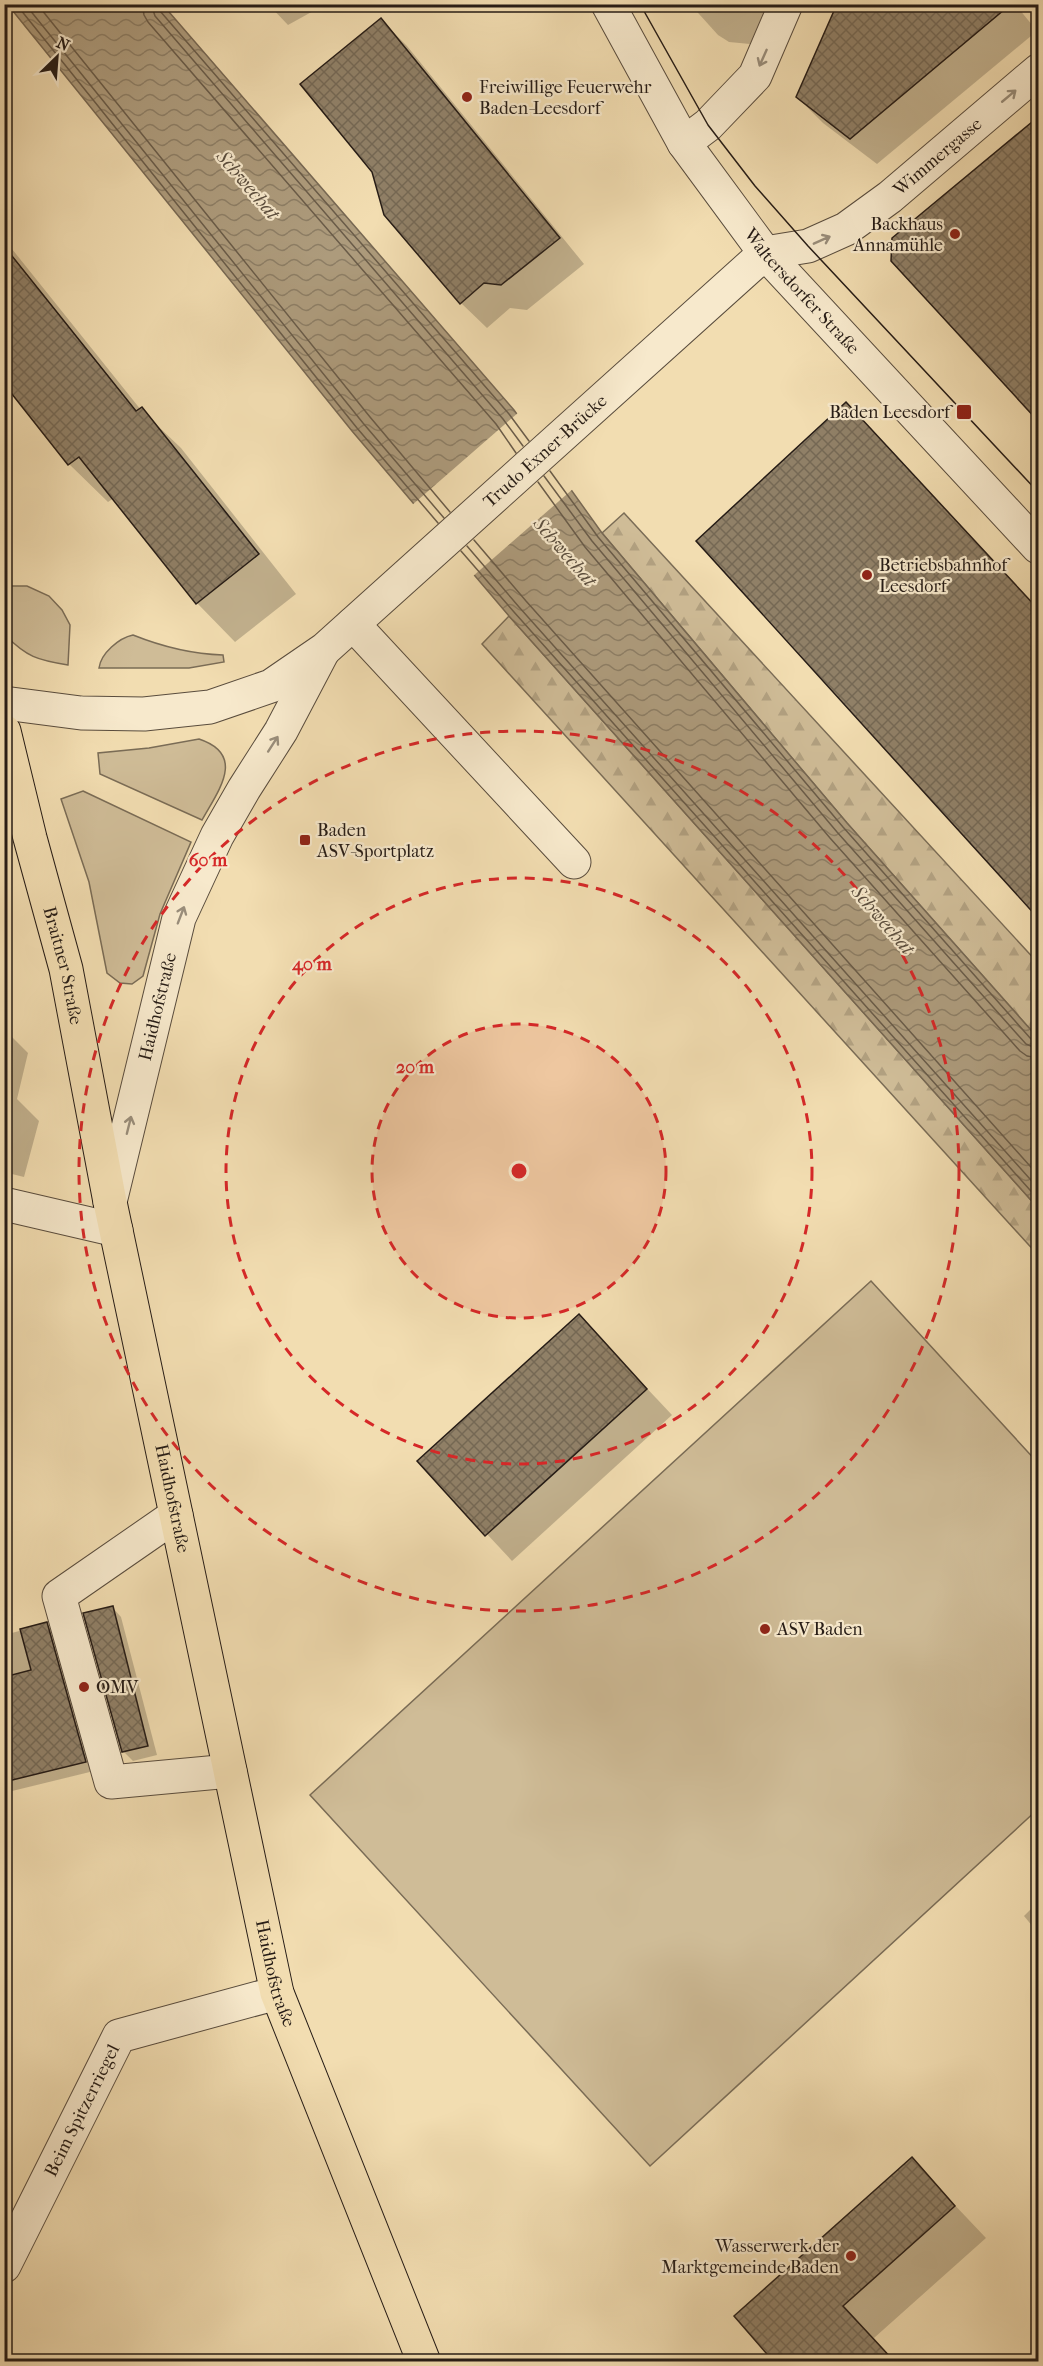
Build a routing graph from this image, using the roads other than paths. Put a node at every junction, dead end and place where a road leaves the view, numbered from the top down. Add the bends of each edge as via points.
1 (608, 4) edge
2 (786, 4) edge
3 (1038, 71) edge
4 (684, 143) junction
5 (765, 253) junction
6 (1038, 547) edge
7 (353, 624) junction
8 (325, 649) junction
9 (4, 703) edge
10 (4, 731) edge
11 (574, 862) dead end
12 (4, 1204) edge
13 (113, 1216) junction
14 (176, 1515) junction
15 (230, 1771) junction
16 (277, 1993) junction
17 (4, 2266) edge
18 (424, 2361) edge

1 - 4 street, Waltersdorfer Straße
2 -> 4 street via 755,76 708,125
5 -> 3 street, Wimmergasse via 808,246 846,229 890,197
4 - 5 street, Waltersdorfer Straße
5 - 6 street, Waltersdorfer Straße
5 - 7 street, Trudo Exner-Brücke
7 - 8 street, Trudo Exner-Brücke
7 - 11 street
8 - 9 street via 270,686 210,707 144,714 81,713
13 -> 8 street, Haidhofstraße via 179,918 217,836
10 - 13 main road, Braitner Straße via 66,969
12 - 13 street
13 - 14 main road, Haidhofstraße
14 - 15 main road, Haidhofstraße
14 - 15 street via 59,1596 111,1782
15 - 16 main road, Haidhofstraße
16 - 17 street, Beim Spitzerriegel via 119,2036
16 - 18 main road, Haidhofstraße

